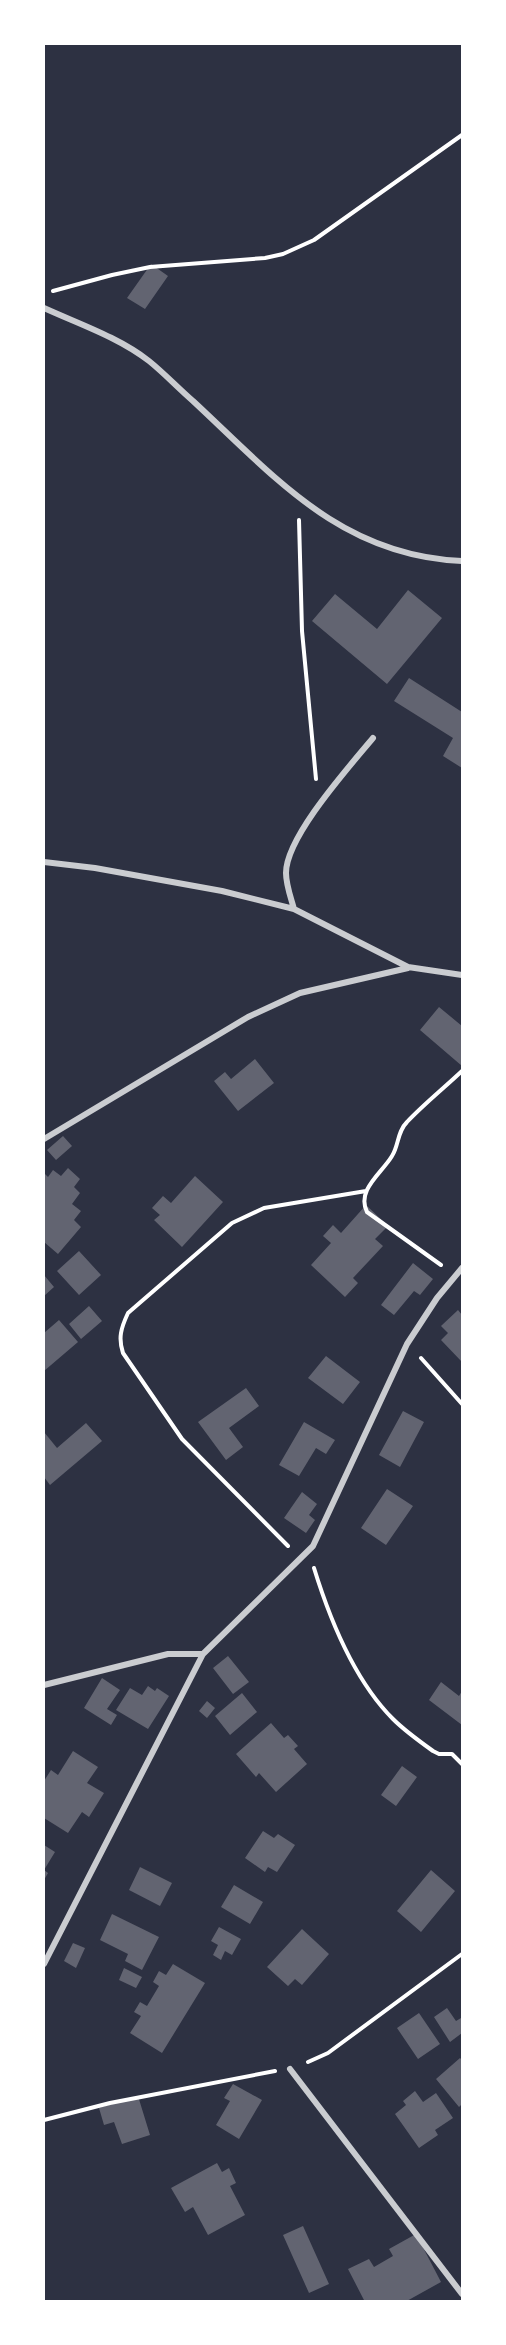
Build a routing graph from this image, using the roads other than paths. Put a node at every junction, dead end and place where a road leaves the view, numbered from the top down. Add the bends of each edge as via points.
1 (44, 308) edge
2 (462, 561) edge
3 (373, 738) dead end
4 (44, 862) edge
5 (294, 909) junction
6 (408, 968) junction
7 (462, 975) edge
8 (44, 1139) edge
9 (462, 1268) edge
10 (203, 1654) junction
11 (44, 1685) edge
12 (44, 1964) edge
13 (290, 2068) road end
14 (462, 2294) edge

1 - 2 street via 118,341 151,362 299,499 331,521 378,544 410,554
3 - 5 street via 318,807 294,845 286,872
4 - 5 street via 222,891
5 - 6 street
6 - 7 street
6 - 8 street via 300,993 274,1004
9 - 10 street via 407,1344 309,1552
10 - 11 street via 168,1654
10 - 12 street
13 - 14 street

